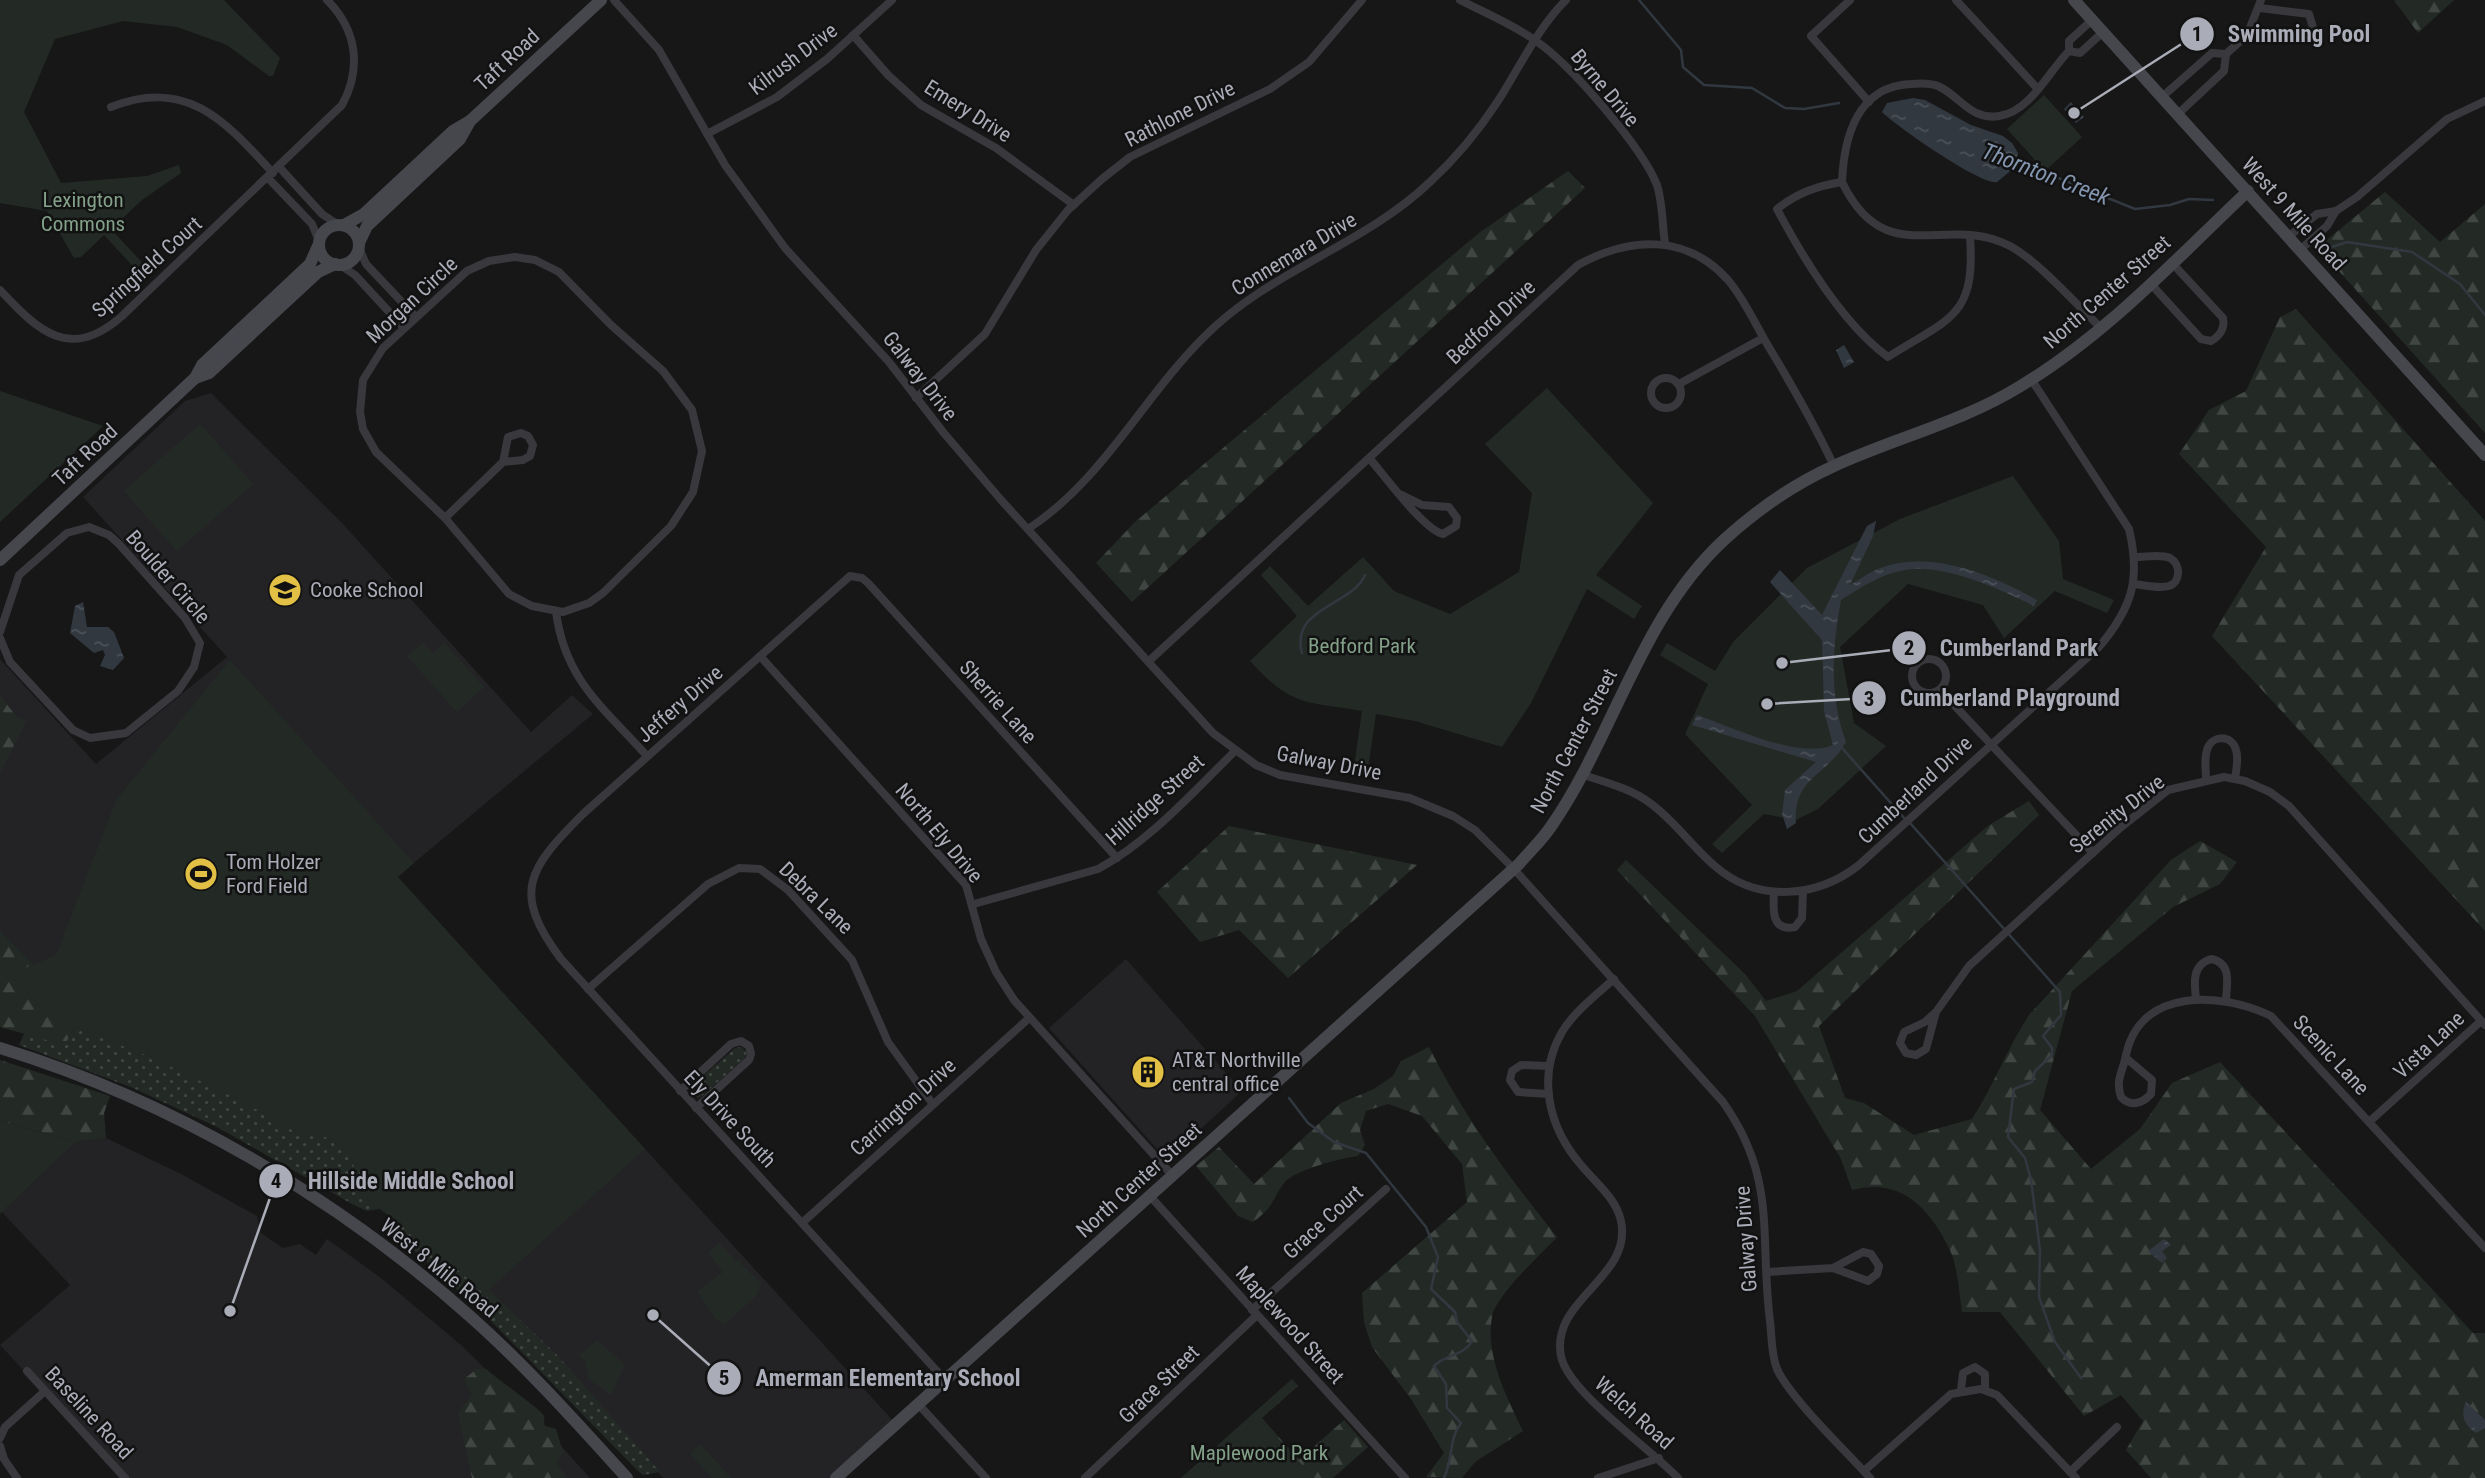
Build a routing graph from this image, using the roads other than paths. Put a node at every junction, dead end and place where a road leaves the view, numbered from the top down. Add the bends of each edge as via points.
1 (327, 0) edge
2 (601, 0) edge
3 (614, 0) edge
4 (892, 0) edge
5 (1362, 0) edge
6 (1460, 0) edge
7 (1566, 0) edge
8 (1850, 0) edge
9 (1956, 0) edge
10 (2074, 0) edge
11 (2260, 4) edge
12 (2092, 20) junction
13 (2103, 32) junction
14 (853, 35) junction
15 (2247, 35) junction
16 (1535, 40) junction
17 (2069, 51) junction
18 (2226, 54) junction
19 (2038, 88) junction
20 (2163, 96) junction
21 (2485, 101) edge
22 (1869, 102) junction
23 (111, 107) dead end
24 (2179, 113) junction
25 (470, 121) junction
26 (708, 134) junction
27 (274, 173) junction
28 (1842, 182) junction
29 (2248, 191) junction
30 (1074, 205) junction
31 (2336, 211) junction
32 (341, 225) junction
33 (2289, 236) junction
34 (1970, 237) junction
35 (1665, 243) junction
36 (319, 244) junction
37 (359, 245) junction
38 (2301, 249) junction
39 (2172, 263) junction
40 (338, 265) junction
41 (2150, 283) junction
42 (0, 290) edge
43 (416, 317) junction
44 (404, 328) junction
45 (2101, 328) junction
46 (1763, 338) junction
47 (195, 378) junction
48 (2031, 379) junction
49 (1679, 384) dead end
50 (916, 398) junction
51 (2485, 455) edge
52 (1370, 459) junction
53 (503, 462) dead end
54 (1834, 466) junction
55 (1402, 495) junction
56 (445, 518) junction
57 (1028, 530) junction
58 (2136, 557) junction
59 (0, 560) edge
60 (850, 576) joint
61 (2134, 584) junction
62 (556, 612) junction
63 (0, 632) edge
64 (0, 638) edge
65 (760, 656) junction
66 (1149, 661) junction
67 (1940, 690) junction
68 (1993, 742) junction
69 (1235, 751) junction
70 (647, 756) junction
71 (1581, 774) junction
72 (2206, 779) junction
73 (2235, 779) junction
74 (2093, 853) junction
75 (1117, 858) junction
76 (539, 864) joint
77 (1514, 869) junction
78 (1803, 891) junction
79 (1774, 892) junction
80 (974, 904) junction
81 (1614, 979) junction
82 (588, 989) junction
83 (2196, 999) junction
84 (2226, 999) junction
85 (1936, 1012) junction
86 (1028, 1019) junction
87 (2483, 1023) edge
88 (0, 1048) edge
89 (2126, 1058) junction
90 (1549, 1066) junction
91 (680, 1091) junction
92 (1549, 1094) junction
93 (932, 1103) junction
94 (695, 1108) junction
95 (2369, 1122) junction
96 (1172, 1175) junction
97 (1386, 1189) dead end
98 (1150, 1196) junction
99 (802, 1223) junction
100 (2485, 1248) edge
101 (1833, 1268) junction
102 (1767, 1272) junction
103 (1255, 1312) junction
104 (27, 1371) dead end
105 (945, 1380) junction
106 (1961, 1390) junction
107 (1985, 1390) junction
108 (46, 1391) junction
109 (919, 1405) junction
110 (2118, 1427) dead end
111 (0, 1438) edge
112 (0, 1446) edge
113 (1659, 1458) junction
114 (1867, 1475) edge
115 (2073, 1475) edge
116 (17, 1478) edge
117 (125, 1478) edge
118 (627, 1478) edge
119 (836, 1478) edge
120 (986, 1478) edge
121 (1085, 1478) edge
122 (1405, 1478) edge
123 (1598, 1478) edge
124 (1678, 1478) edge

1 - 27 street, Springfield Court via 350,32 355,55 353,81 342,106
2 - 25 street, Taft Road
3 - 26 street, Galway Drive via 659,50
4 - 14 street, Kilrush Drive
5 - 30 street, Rathlone Drive via 1309,62 1270,89 1130,157
6 - 16 street, Byrne Drive
7 - 16 street, Connemara Drive
8 - 22 street via 1811,36
9 - 19 street
10 - 12 street, West 9 Mile Road
11 - 15 street
11 - 15 street via 2309,14 2314,31 2301,40
12 - 13 street, West 9 Mile Road
12 - 17 street via 2069,41
13 - 17 street via 2080,52
13 - 20 street, West 9 Mile Road
14 - 26 street, Kilrush Drive via 777,97
14 - 30 street, Emery Drive via 921,105 996,148
15 - 18 street
16 - 35 street, Byrne Drive via 1559,59 1647,166 1657,185
16 - 57 street, Connemara Drive via 1497,103 1431,182 1396,212 1229,313 1202,338 1087,478
17 - 19 street
18 - 20 street via 2213,53
18 - 24 street via 2224,71
19 - 22 street via 2020,107 1999,116 1974,113 1931,84 1889,86
20 - 24 street, West 9 Mile Road
21 - 31 street via 2447,119
22 - 28 street via 1850,130
23 - 27 street via 135,97 183,100 222,122
24 - 29 street, West 9 Mile Road
25 - 32 street, Taft Road via 453,131 364,214
25 - 37 street, Taft Road via 460,139 367,226
26 - 50 street, Galway Drive via 764,222
27 - 32 street
27 - 36 street via 312,224
27 - 42 street, Springfield Court via 97,335 69,340 50,335
28 - 34 street via 1875,225 1902,235
28 - 34 street via 1818,186 1777,209 1864,340 1888,357 1962,306 1971,271
29 - 33 street, West 9 Mile Road
29 - 39 street, North Center Street
30 - 50 street, Rathlone Drive via 1036,250 985,334
31 - 33 street via 2318,214
31 - 38 street via 2327,226
32 - 36 street via 326,229
32 - 37 street via 354,232
33 - 38 street, West 9 Mile Road
34 - 45 street via 2001,242 2018,251
35 - 46 street, Bedford Drive via 1711,264 1738,294
35 - 52 street, Bedford Drive via 1620,247 1578,265
36 - 40 street via 324,258
36 - 47 street, Taft Road via 310,264 202,365
37 - 40 street via 353,259
37 - 43 street via 366,264
38 - 51 street, West 9 Mile Road
39 - 41 street, North Center Street
39 - 41 street via 2223,318 2218,335 2211,341 2201,339
40 - 44 street via 355,275
40 - 47 street, Taft Road via 318,272 209,373
41 - 45 street, North Center Street
43 - 44 street, Morgan Circle
43 - 62 street, Morgan Circle via 474,266 508,257 535,260 568,280 663,371 692,410 702,451 698,479 687,506 603,593 573,609
44 - 56 street, Morgan Circle via 378,354 363,380 363,429 376,452
45 - 48 street, North Center Street
46 - 49 street
46 - 54 street, Bedford Drive
47 - 59 street, Taft Road
48 - 54 street, North Center Street via 1980,408
48 - 58 street, Cumberland Drive via 2129,528
50 - 57 street, Galway Drive
52 - 55 street
52 - 66 street, Bedford Drive
53 - 56 street
54 - 71 street, North Center Street via 1769,503 1695,571 1651,631
55 - 55 street via 1434,531 1443,534 1456,526 1457,518 1449,507 1422,505
56 - 62 street, Morgan Circle via 509,594
57 - 66 street, Galway Drive
58 - 61 street, Cumberland Drive
58 - 61 street via 2169,558 2178,572 2170,585
60 - 65 street, Jeffery Drive
60 - 75 street, Sherrie Lane via 868,583
61 - 68 street, Cumberland Drive via 2123,615 2099,647
62 - 70 street via 559,639 571,668
63 - 64 street, Boulder Circle via 19,575 67,533 89,527 119,544 185,618 200,643 194,667 178,691 126,733 90,738 73,730 10,662
65 - 70 street, Jeffery Drive
65 - 80 street, North Ely Drive via 966,885
66 - 69 street, Galway Drive
67 - 67 street via 1946,681 1942,666 1928,659 1919,663 1913,672 1916,687 1925,693
67 - 68 street
68 - 74 street
68 - 78 street, Cumberland Drive via 1859,865 1826,885
69 - 75 street, Hillridge Street
69 - 77 street, Galway Drive via 1280,775 1375,790 1431,806 1475,830
70 - 76 street, Jeffery Drive via 559,838
71 - 77 street, North Center Street via 1550,828
71 - 79 street, Cumberland Drive via 1649,802 1725,874
72 - 73 street, Serenity Drive
72 - 73 street via 2207,748 2222,738 2236,748
72 - 74 street, Serenity Drive via 2168,790
73 - 87 street, Serenity Drive via 2270,792 2289,806
74 - 85 street, Serenity Drive via 1969,966
75 - 80 street, Hillridge Street via 1098,869
76 - 82 street, Ely Drive South via 530,891 534,916 548,942
77 - 81 street, Galway Drive
77 - 96 street, North Center Street
78 - 79 street, Cumberland Drive
78 - 79 street via 1802,918 1788,929 1774,917
80 - 86 street, North Ely Drive via 981,939 996,972
81 - 90 street, Welch Road via 1562,1032
81 - 102 street, Galway Drive via 1736,1121 1761,1185
82 - 91 street, Ely Drive South
82 - 93 street, Debra Lane via 708,884 739,868 760,869 788,890 852,960 888,1042
83 - 84 street, Scenic Lane
83 - 84 street via 2197,968 2214,959 2227,970
83 - 89 street, Scenic Lane via 2147,1019 2128,1046
84 - 95 street, Scenic Lane via 2271,1016
85 - 85 street, Serenity Drive via 1905,1032 1900,1043 1906,1053 1916,1055 1926,1049
86 - 93 street, Carrington Drive
86 - 96 street, North Ely Drive
87 - 95 street, Vista Lane
88 - 118 street, West 8 Mile Road via 100,1085 202,1132 362,1230 443,1292 507,1350
89 - 89 street, Scenic Lane via 2118,1087 2124,1101 2138,1103 2151,1094 2152,1080
90 - 92 street, Welch Road
90 - 92 street via 1521,1065 1510,1076 1518,1092
91 - 94 street, Ely Drive South
91 - 94 street via 732,1044 741,1041 749,1046 749,1060
92 - 113 street, Welch Road via 1562,1140 1615,1206 1621,1223 1616,1257 1563,1327 1561,1357 1581,1391
93 - 99 street, Carrington Drive
94 - 99 street, Ely Drive South
95 - 100 street, Scenic Lane
96 - 98 street, North Center Street
97 - 103 street, Grace Court
98 - 103 street, Maplewood Street
98 - 105 street, North Center Street
99 - 105 street, Ely Drive South
101 - 101 street via 1863,1252 1871,1254 1879,1266 1868,1281
101 - 102 street
102 - 114 street, Galway Drive via 1777,1368
103 - 121 street, Grace Street
103 - 122 street, Maplewood Street
104 - 108 street, Baseline Road
105 - 109 street, North Center Street
106 - 107 street
106 - 107 street via 1963,1373 1975,1367 1985,1374
106 - 114 street via 1931,1412
107 - 115 street via 1997,1395
108 - 111 street via 5,1427
108 - 117 street, Baseline Road
109 - 119 street, North Center Street
109 - 120 street
110 - 115 street
112 - 116 street
113 - 123 street
113 - 124 street, Welch Road

